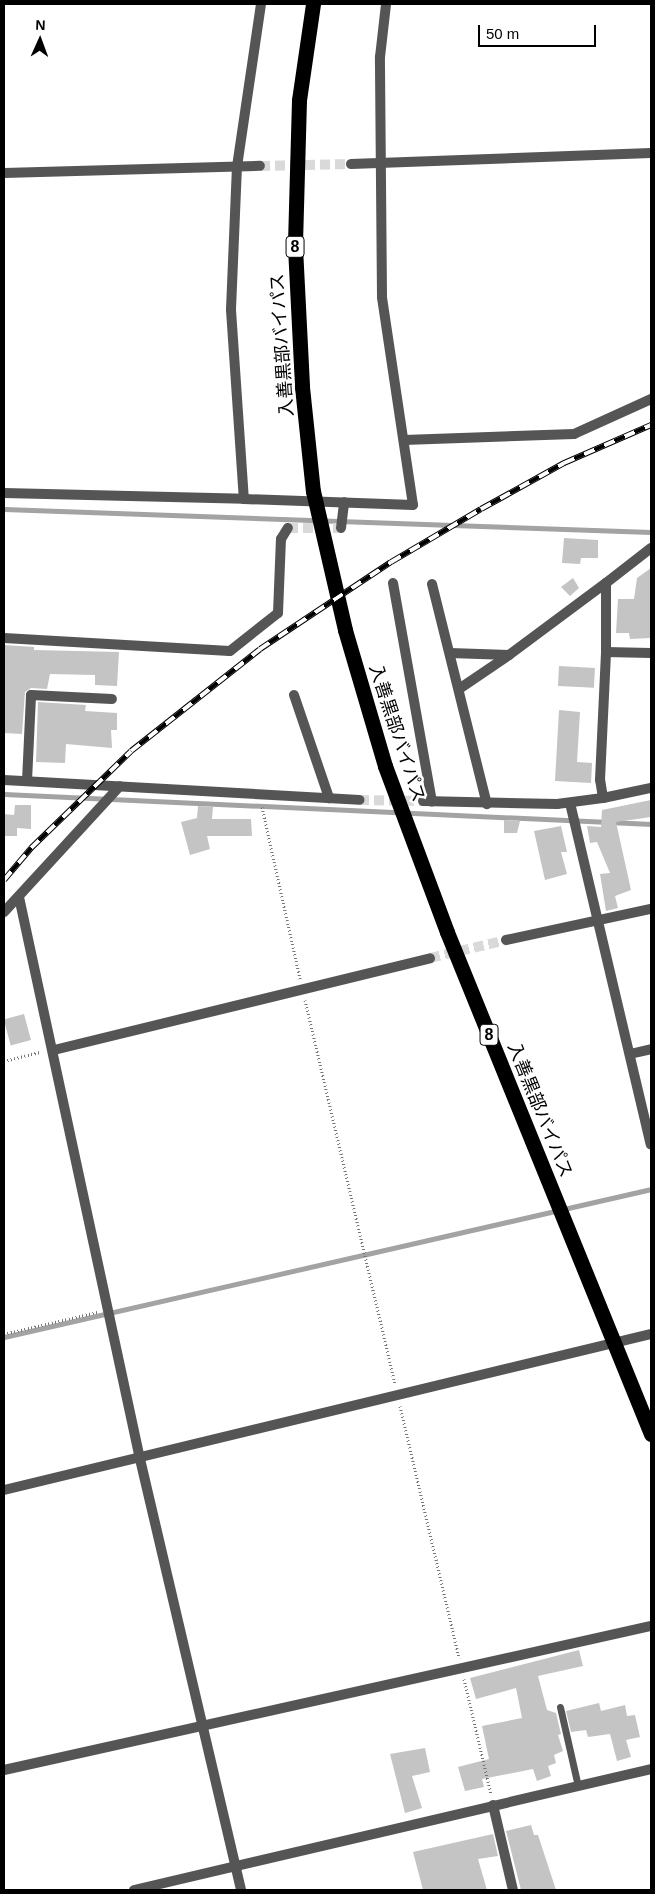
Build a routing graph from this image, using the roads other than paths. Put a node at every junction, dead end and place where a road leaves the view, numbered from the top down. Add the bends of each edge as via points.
1 (261, 4) edge
2 (313, 4) edge
3 (386, 4) edge
4 (651, 153) edge
5 (378, 162) junction
6 (351, 164) tunnel mouth
7 (237, 166) junction
8 (260, 166) tunnel mouth
9 (4, 173) edge
10 (651, 399) edge
11 (404, 440) junction
12 (4, 493) edge
13 (244, 499) junction
14 (344, 502) junction
15 (288, 528) dead end
16 (341, 528) dead end
17 (651, 548) edge
18 (393, 583) dead end
19 (606, 583) junction
20 (432, 584) dead end
21 (4, 638) edge
22 (606, 652) junction
23 (450, 653) junction
24 (651, 653) edge
25 (509, 655) junction
26 (459, 689) junction
27 (294, 695) dead end
28 (112, 699) dead end
29 (4, 780) edge
30 (27, 781) junction
31 (120, 786) junction
32 (651, 788) edge
33 (329, 798) junction
34 (603, 798) junction
35 (359, 800) tunnel mouth
36 (570, 803) junction
37 (487, 804) junction
38 (19, 896) junction
39 (651, 909) edge
40 (4, 912) edge
41 (599, 921) junction
42 (506, 940) tunnel mouth
43 (430, 958) tunnel mouth
44 (651, 1049) edge
45 (54, 1050) junction
46 (630, 1054) junction
47 (651, 1145) edge
48 (651, 1334) edge
49 (614, 1341) junction
50 (651, 1434) edge
51 (140, 1459) junction
52 (4, 1490) edge
53 (651, 1626) edge
54 (560, 1707) dead end
55 (203, 1728) junction
56 (651, 1769) edge
57 (4, 1770) edge
58 (578, 1786) junction
59 (493, 1805) junction
60 (235, 1866) junction
61 (134, 1890) edge
62 (241, 1890) edge
63 (513, 1890) edge

1 - 7 street via 250,56
2 - 49 highway, 入善黒部バイパス / 8 via 299,100 295,247 302,387 312,491 344,630 385,766 447,932
3 - 5 street via 380,57
4 - 5 street
5 - 6 street
5 - 11 street via 382,297
7 - 8 street
7 - 9 street
7 - 13 street via 231,310
10 - 11 street via 574,434
11 - 14 street via 413,505
12 - 13 street
13 - 14 street
14 - 16 street
15 - 21 street via 281,539 278,613 230,651
17 - 19 street
18 - 37 street via 427,801
19 - 22 street
19 - 25 street
20 - 23 street
22 - 24 street
22 - 34 street via 600,780
23 - 25 street
23 - 26 street
25 - 26 street
26 - 37 street
27 - 33 street
28 - 30 street via 31,695
29 - 30 street
30 - 31 street
31 - 33 street
31 - 38 street
32 - 34 street
33 - 35 street
34 - 36 street
36 - 37 street
36 - 41 street
38 - 40 street
38 - 45 street
39 - 41 street
41 - 42 street
41 - 46 street
43 - 45 street
44 - 46 street
45 - 51 street
46 - 47 street
48 - 49 street
49 - 50 highway, 入善黒部バイパス / 8
49 - 51 street
51 - 52 street
51 - 55 street
53 - 55 street
54 - 58 lane
55 - 57 street
55 - 60 street
56 - 58 street
58 - 59 street
59 - 60 street
59 - 63 street
60 - 61 street
60 - 62 street

